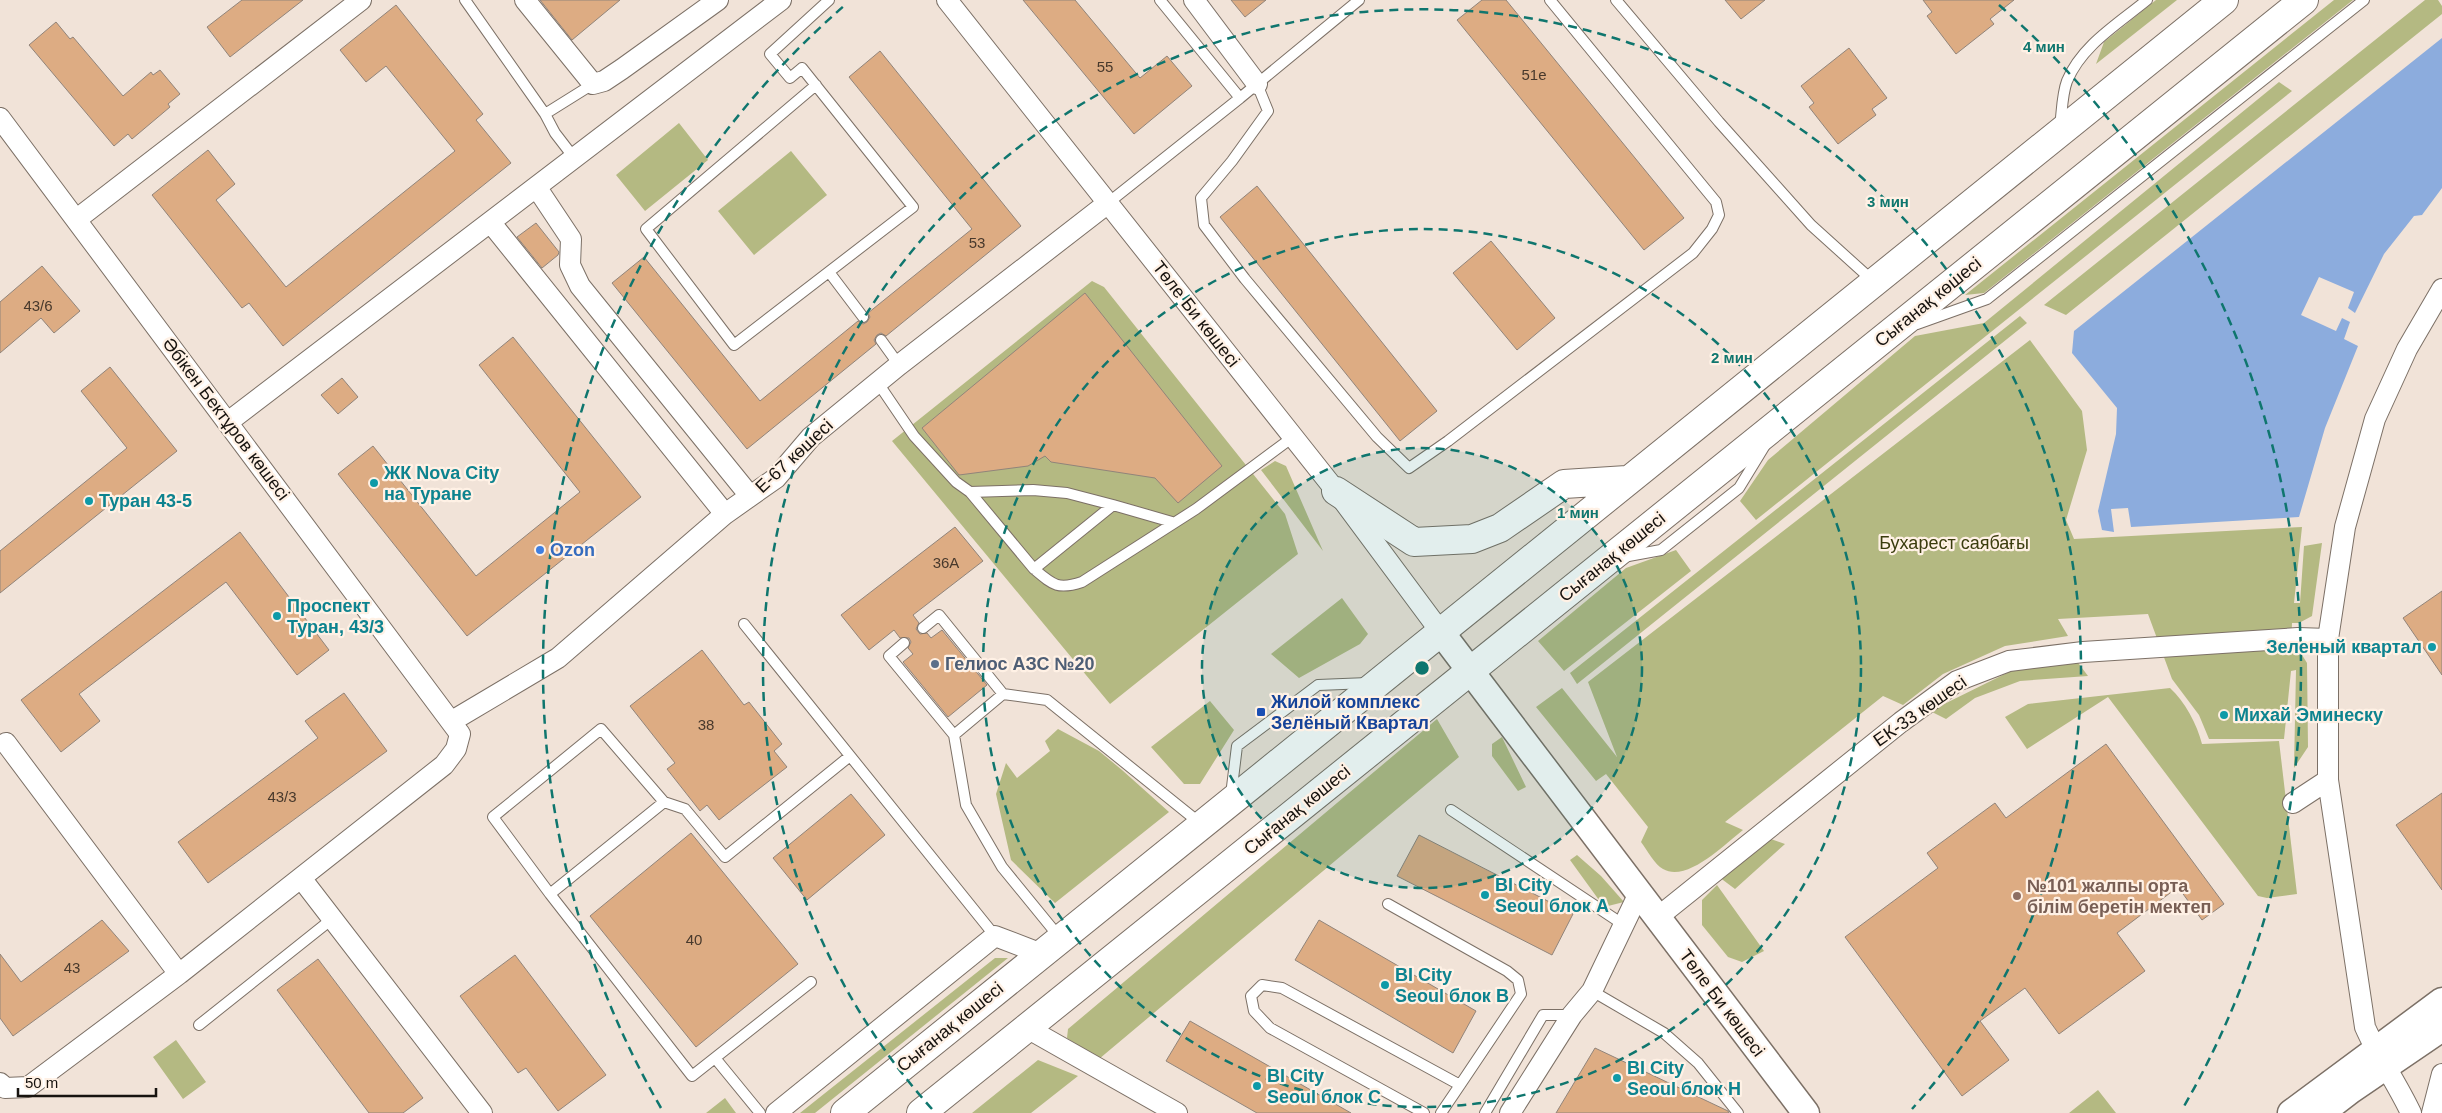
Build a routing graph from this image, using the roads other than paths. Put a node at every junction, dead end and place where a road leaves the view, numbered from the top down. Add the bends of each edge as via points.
1 (361, 0) edge
2 (465, 0) edge
3 (526, 0) edge
4 (718, 0) edge
5 (781, 0) edge
6 (829, 0) edge
7 (948, 0) edge
8 (1160, 0) edge
9 (1194, 0) edge
10 (1359, 0) edge
11 (1550, 0) edge
12 (1616, 0) edge
13 (2147, 0) edge
14 (2224, 0) edge
15 (2304, 0) edge
16 (2364, 0) edge
17 (593, 84) junction
18 (1257, 84) junction
19 (816, 86) junction
20 (1240, 98) junction
21 (545, 114) junction
22 (0, 118) edge
23 (2059, 133) junction
24 (575, 159) junction
25 (537, 188) junction
26 (1108, 203) junction
27 (77, 219) junction
28 (491, 223) junction
29 (829, 272) junction
30 (1874, 282) junction
31 (2441, 293) edge
32 (864, 317) dead end
33 (1888, 335) junction
34 (881, 340) dead end
35 (899, 365) junction
36 (878, 382) junction
37 (228, 422) junction
38 (1293, 437) junction
39 (1627, 480) junction
40 (1336, 491) junction
41 (970, 492) junction
42 (750, 496) junction
43 (1113, 505) junction
44 (726, 514) junction
45 (1172, 522) junction
46 (1034, 569) junction
47 (744, 624) dead end
48 (923, 628) dead end
49 (1440, 630) junction
50 (2328, 639) junction
51 (904, 643) dead end
52 (1471, 670) junction
53 (1377, 682) junction
54 (1003, 694) junction
55 (452, 721) junction
56 (954, 735) junction
57 (6, 742) dead end
58 (850, 756) junction
59 (2328, 780) junction
60 (1231, 801) junction
61 (664, 802) junction
62 (2293, 803) dead end
63 (1451, 810) dead end
64 (1202, 824) junction
65 (301, 878) junction
66 (1632, 884) junction
67 (550, 894) junction
68 (1388, 904) dead end
69 (1658, 917) junction
70 (332, 919) junction
71 (1624, 925) junction
72 (995, 936) junction
73 (1051, 946) junction
74 (179, 974) junction
75 (811, 982) dead end
76 (1592, 991) junction
77 (2442, 1002) edge
78 (1572, 1015) junction
79 (199, 1025) dead end
80 (1026, 1028) junction
81 (2442, 1028) edge
82 (716, 1058) junction
83 (2380, 1058) junction
84 (2442, 1074) edge
85 (0, 1083) edge
86 (1460, 1085) junction
87 (482, 1113) edge
88 (760, 1113) edge
89 (776, 1113) edge
90 (844, 1113) edge
91 (921, 1113) edge
92 (1176, 1113) edge
93 (1424, 1113) edge
94 (1441, 1113) edge
95 (1485, 1113) edge
96 (1510, 1113) edge
97 (1738, 1113) edge
98 (1806, 1113) edge
99 (2290, 1113) edge
100 (2321, 1113) edge
101 (2411, 1113) edge
102 (2432, 1113) edge

1 - 27 street
2 - 21 lane
3 - 17 street
4 - 17 street via 622,69
5 - 24 street
6 - 19 lane via 770,54 790,78 802,68
7 - 26 street, Төле Би көшесі
8 - 20 lane
9 - 18 street
10 - 18 lane
11 - 18 lane via 1716,202 1719,215 1693,253 1409,468 1377,437 1245,280 1204,225 1201,198 1268,111
12 - 30 lane via 1811,226
13 - 23 lane via 2088,48 2076,66 2067,83
14 - 23 main road, Сығанақ көшесі
15 - 33 main road, Сығанақ көшесі
16 - 33 lane via 1987,299
17 - 21 lane
18 - 20 lane
19 - 29 lane via 913,208
19 - 29 lane via 646,229 734,344
20 - 26 lane
21 - 24 lane
22 - 27 street, Әбікен Бектұров көшесі
23 - 30 main road, Сығанақ көшесі
24 - 25 street
25 - 28 street
25 - 42 street via 571,239 570,265 580,286
26 - 35 street, Е-67 көшесі
26 - 38 street, Төле Би көшесі
27 - 37 street, Әбікен Бектұров көшесі
28 - 37 street
28 - 44 street
29 - 32 lane
30 - 39 main road, Сығанақ көшесі
31 - 50 street via 2407,349 2375,419 2345,527
33 - 52 main road, Сығанақ көшесі
34 - 35 lane
35 - 36 street, Е-67 көшесі
36 - 41 lane via 914,436 956,482
36 - 42 street, Е-67 көшесі via 811,437 776,478
37 - 55 street, Әбікен Бектұров көшесі
38 - 40 street, Төле Би көшесі
38 - 45 lane
39 - 40 main road via 1564,484 1500,528 1472,539 1414,542
39 - 49 main road, Сығанақ көшесі
40 - 49 street, Төле Би көшесі
41 - 43 lane via 1033,490 1067,493
41 - 46 lane
42 - 44 street, Е-67 көшесі
43 - 45 lane
43 - 46 lane
44 - 55 street, Е-67 көшесі via 558,658
45 - 46 lane via 1082,582 1065,587 1051,583
47 - 58 lane
48 - 54 lane via 939,615
49 - 52 street, Төле Би көшесі
49 - 53 main road, Сығанақ көшесі
50 - 59 street
50 - 69 street, ЕК-33 көшесі via 2298,638 2083,652 2009,661 1956,681 1900,722
51 - 56 lane via 889,656
52 - 66 street, Төле Би көшесі
52 - 80 main road, Сығанақ көшесі
53 - 60 main road, Сығанақ көшесі
53 - 60 lane via 1318,685 1237,746
54 - 56 lane
54 - 64 lane via 1047,700
55 - 65 street via 460,734 456,749 444,764
56 - 73 lane via 966,805
57 - 74 street
58 - 61 lane via 725,857 685,809
58 - 72 lane
59 - 62 street
59 - 83 street via 2365,1027
60 - 64 main road, Сығанақ көшесі
61 - 67 lane
61 - 67 lane via 601,729 493,817
63 - 71 lane
64 - 73 main road, Сығанақ көшесі
65 - 70 street
65 - 74 street
66 - 69 street, Төле Би көшесі
66 - 71 street
67 - 82 lane via 692,1076
68 - 86 lane via 1518,980 1521,994
69 - 98 street, Төле Би көшесі
70 - 79 lane
70 - 87 street
71 - 76 street
72 - 73 street
72 - 89 street
73 - 90 main road, Сығанақ көшесі
74 - 85 street via 28,1087 5,1088
75 - 82 lane
76 - 78 street
76 - 97 lane via 1664,1033 1698,1063
77 - 83 street
78 - 95 lane via 1543,1015
78 - 96 street
80 - 91 main road, Сығанақ көшесі
80 - 92 street
81 - 83 street
82 - 88 lane
83 - 99 street
83 - 100 street
83 - 101 street
84 - 102 street
86 - 93 lane via 1282,988 1262,984 1251,996 1254,1012 1270,1028
86 - 94 lane

